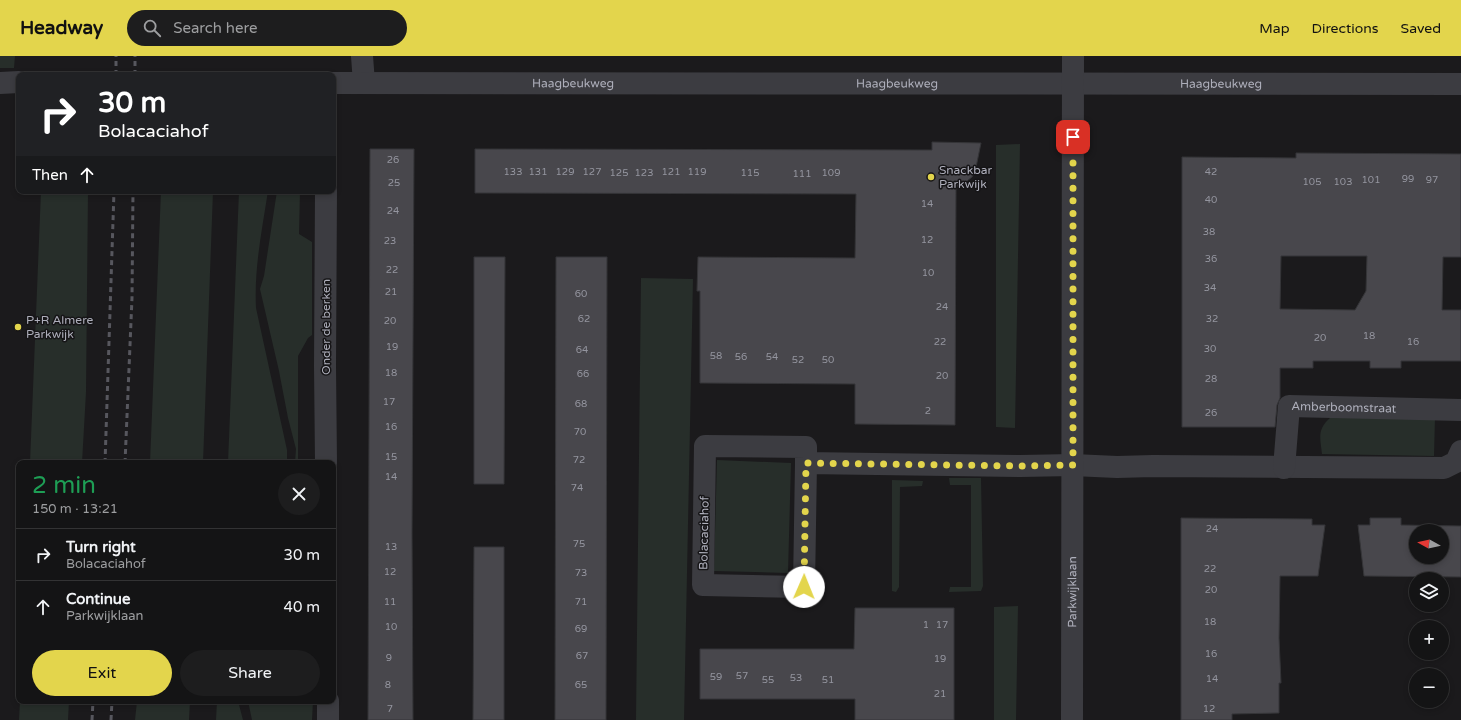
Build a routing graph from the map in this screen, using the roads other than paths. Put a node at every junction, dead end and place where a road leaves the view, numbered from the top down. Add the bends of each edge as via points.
1 (362, 56) edge
2 (1073, 56) edge
3 (16, 82) edge
4 (0, 83) edge
5 (336, 83) edge
6 (364, 83) junction
7 (1073, 84) junction
8 (1461, 84) edge
9 (326, 194) edge
10 (1461, 410) edge
11 (1461, 451) edge
12 (326, 460) edge
13 (806, 463) junction
14 (1073, 465) junction
15 (1284, 468) junction
16 (328, 704) edge
17 (328, 720) edge
18 (1072, 720) edge

1 - 6 street
2 - 7 street, Parkwijklaan
3 - 4 street
5 - 6 street, Haagbeukweg
6 - 7 street, Haagbeukweg
7 - 8 street, Haagbeukweg
7 - 14 street, Parkwijklaan
9 - 12 street, Onder de berken
10 - 15 street, Amberboomstraat via 1288,406
11 - 15 street via 1456,462 1444,468
13 - 13 street, Bolacaciahof via 804,587 703,585 705,446 806,447
13 - 14 street
14 - 15 street
14 - 18 street, Parkwijklaan
16 - 17 street

